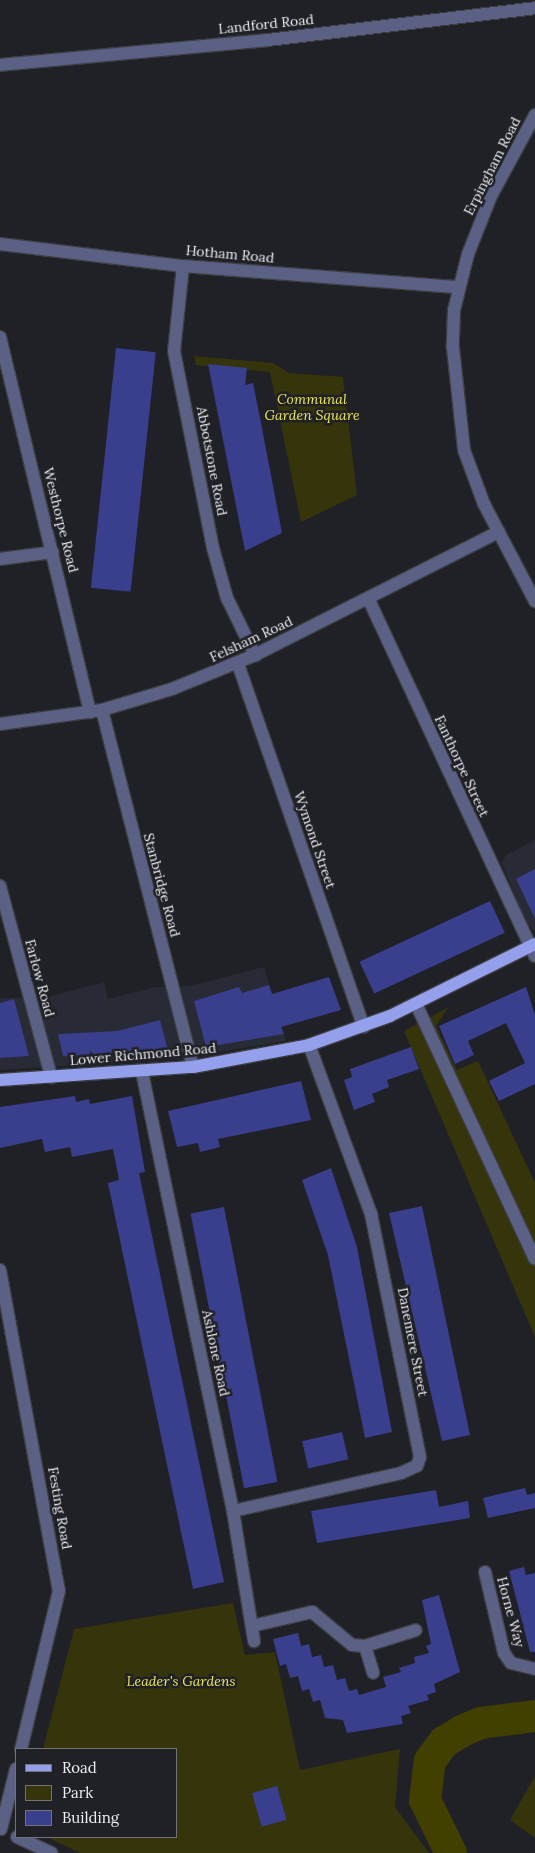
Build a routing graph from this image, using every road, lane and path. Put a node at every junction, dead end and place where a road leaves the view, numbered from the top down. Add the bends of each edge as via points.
1 (535, 8) edge
2 (0, 65) edge
3 (535, 115) edge
4 (0, 244) edge
5 (183, 266) junction
6 (458, 287) junction
7 (0, 337) edge
8 (499, 532) junction
9 (53, 552) junction
10 (0, 559) edge
11 (368, 598) junction
12 (535, 602) edge
13 (255, 655) junction
14 (238, 664) junction
15 (96, 711) junction
16 (0, 724) edge
17 (0, 886) edge
18 (534, 949) edge
19 (416, 1004) junction
20 (364, 1027) junction
21 (309, 1045) junction
22 (193, 1067) junction
23 (142, 1072) junction
24 (51, 1077) junction
25 (0, 1080) edge
26 (535, 1259) edge
27 (0, 1270) edge
28 (233, 1511) junction
29 (485, 1572) dead end
30 (252, 1626) junction
31 (416, 1630) dead end
32 (254, 1641) dead end
33 (365, 1646) junction
34 (535, 1669) edge
35 (373, 1673) dead end
36 (21, 1748) edge
37 (15, 1774) edge
38 (1, 1829) edge
39 (15, 1835) edge
40 (21, 1838) edge
41 (51, 1853) edge

1 - 2 street, Landford Road via 268,40
3 - 6 street, Erpingham Road via 488,203
4 - 5 street, Hotham Road
5 - 6 street, Hotham Road
5 - 13 street, Abbotstone Road via 174,351 213,548 227,598
6 - 8 street, Erpingham Road via 453,348 458,424 472,473
7 - 9 street, Westhorpe Road
8 - 11 street, Felsham Road
8 - 12 street, Erpingham Road
9 - 10 street
9 - 15 street, Westhorpe Road
11 - 13 street, Felsham Road
11 - 18 street, Fanthorpe Street
13 - 14 street, Felsham Road
14 - 15 street, Felsham Road
14 - 20 street, Wymond Street
15 - 16 street, Felsham Road
15 - 22 street, Stanbridge Road
17 - 24 street, Farlow Road
18 - 19 main road, Lower Richmond Road
19 - 20 main road, Lower Richmond Road
19 - 26 street
20 - 21 main road, Lower Richmond Road
21 - 22 main road, Lower Richmond Road
21 - 28 street, Danemere Street via 371,1214 420,1456 417,1466 402,1473
22 - 23 main road, Lower Richmond Road
23 - 24 main road, Lower Richmond Road
23 - 28 street, Ashlone Road
24 - 25 main road, Lower Richmond Road
27 - 36 street, Festing Road via 59,1591
28 - 30 street, Ashlone Road
29 - 34 street, Horne Way via 504,1653 511,1663
30 - 32 street, Ashlone Road
30 - 33 street via 312,1612 352,1645
31 - 33 street
33 - 35 street
37 - 38 street
38 - 39 street
40 - 41 street

